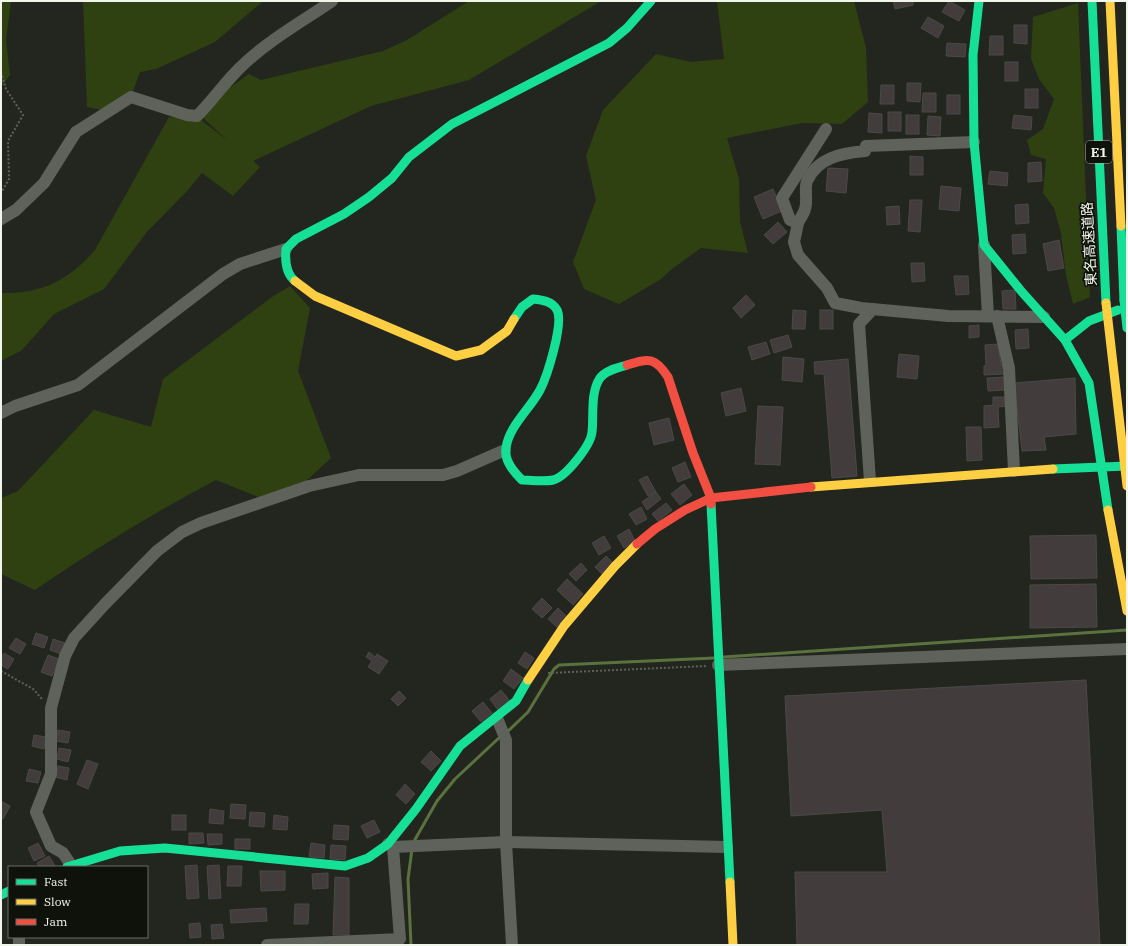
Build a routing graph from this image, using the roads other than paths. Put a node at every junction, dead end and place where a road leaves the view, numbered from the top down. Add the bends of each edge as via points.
1 (332, 1) edge
2 (651, 1) edge
3 (979, 1) edge
4 (1092, 1) edge
5 (1110, 1) edge
6 (826, 129) dead end
7 (974, 142) junction
8 (1, 219) edge
9 (798, 223) junction
10 (984, 245) junction
11 (286, 249) junction
12 (1126, 303) edge
13 (873, 309) junction
14 (992, 316) junction
15 (1044, 317) junction
16 (1127, 328) edge
17 (1065, 340) junction
18 (1, 413) edge
19 (506, 450) junction
20 (1127, 466) edge
21 (1102, 467) junction
22 (1014, 471) junction
23 (870, 481) junction
24 (1127, 486) edge
25 (711, 498) junction
26 (1127, 611) edge
27 (1127, 649) edge
28 (718, 665) junction
29 (498, 721) junction
30 (506, 842) junction
31 (390, 845) junction
32 (727, 847) junction
33 (69, 866) edge
34 (267, 945) edge
35 (512, 945) edge
36 (733, 945) edge

1 - 8 street via 266,45 243,64 197,116 131,97 76,132 44,183 16,210
2 - 11 main road via 627,28 609,43 452,124 409,158 392,178 369,197 344,214 296,239
3 - 7 main road via 973,55
4 - 24 main road, 東名高速道路 / E1, bridge via 1106,303
5 - 12 main road, E1
6 - 9 street via 782,198 790,220
7 - 9 street via 866,146 865,151 842,153 828,159 815,169 807,182 805,208
7 - 10 main road
9 - 13 street via 794,242 798,255 827,288 835,303
10 - 14 street
10 - 15 main road
11 - 18 street via 240,264 223,274 78,385
11 - 19 main road via 285,262 292,279 315,296 456,356 481,350 495,341 507,331 522,307 533,298 544,299 555,307 560,314 560,326 541,388 514,431
12 - 16 main road, E1, bridge
12 - 17 main road via 1089,321
13 - 14 street via 948,316
13 - 23 street via 859,324
14 - 15 street
14 - 22 street via 1009,368
15 - 17 main road
17 - 21 main road via 1089,383
19 - 25 main road via 509,466 522,480 553,480 567,471 592,434 595,388 600,376 642,360 654,360 668,377
19 - 33 street via 443,476 359,475 309,486 182,532 157,551 74,638 65,656 52,708 51,774 36,812 51,846 63,853
20 - 21 main road
21 - 22 main road
21 - 26 main road
22 - 23 main road
23 - 25 main road
25 - 28 main road
25 - 29 main road via 685,510 655,529 634,547 557,636 516,701
27 - 28 street
28 - 32 main road
29 - 30 street via 505,737
29 - 31 main road via 460,746
30 - 31 street
30 - 32 street
30 - 35 street
31 - 33 main road via 368,858 345,866 165,848 120,851
31 - 34 street via 400,939
32 - 36 main road

